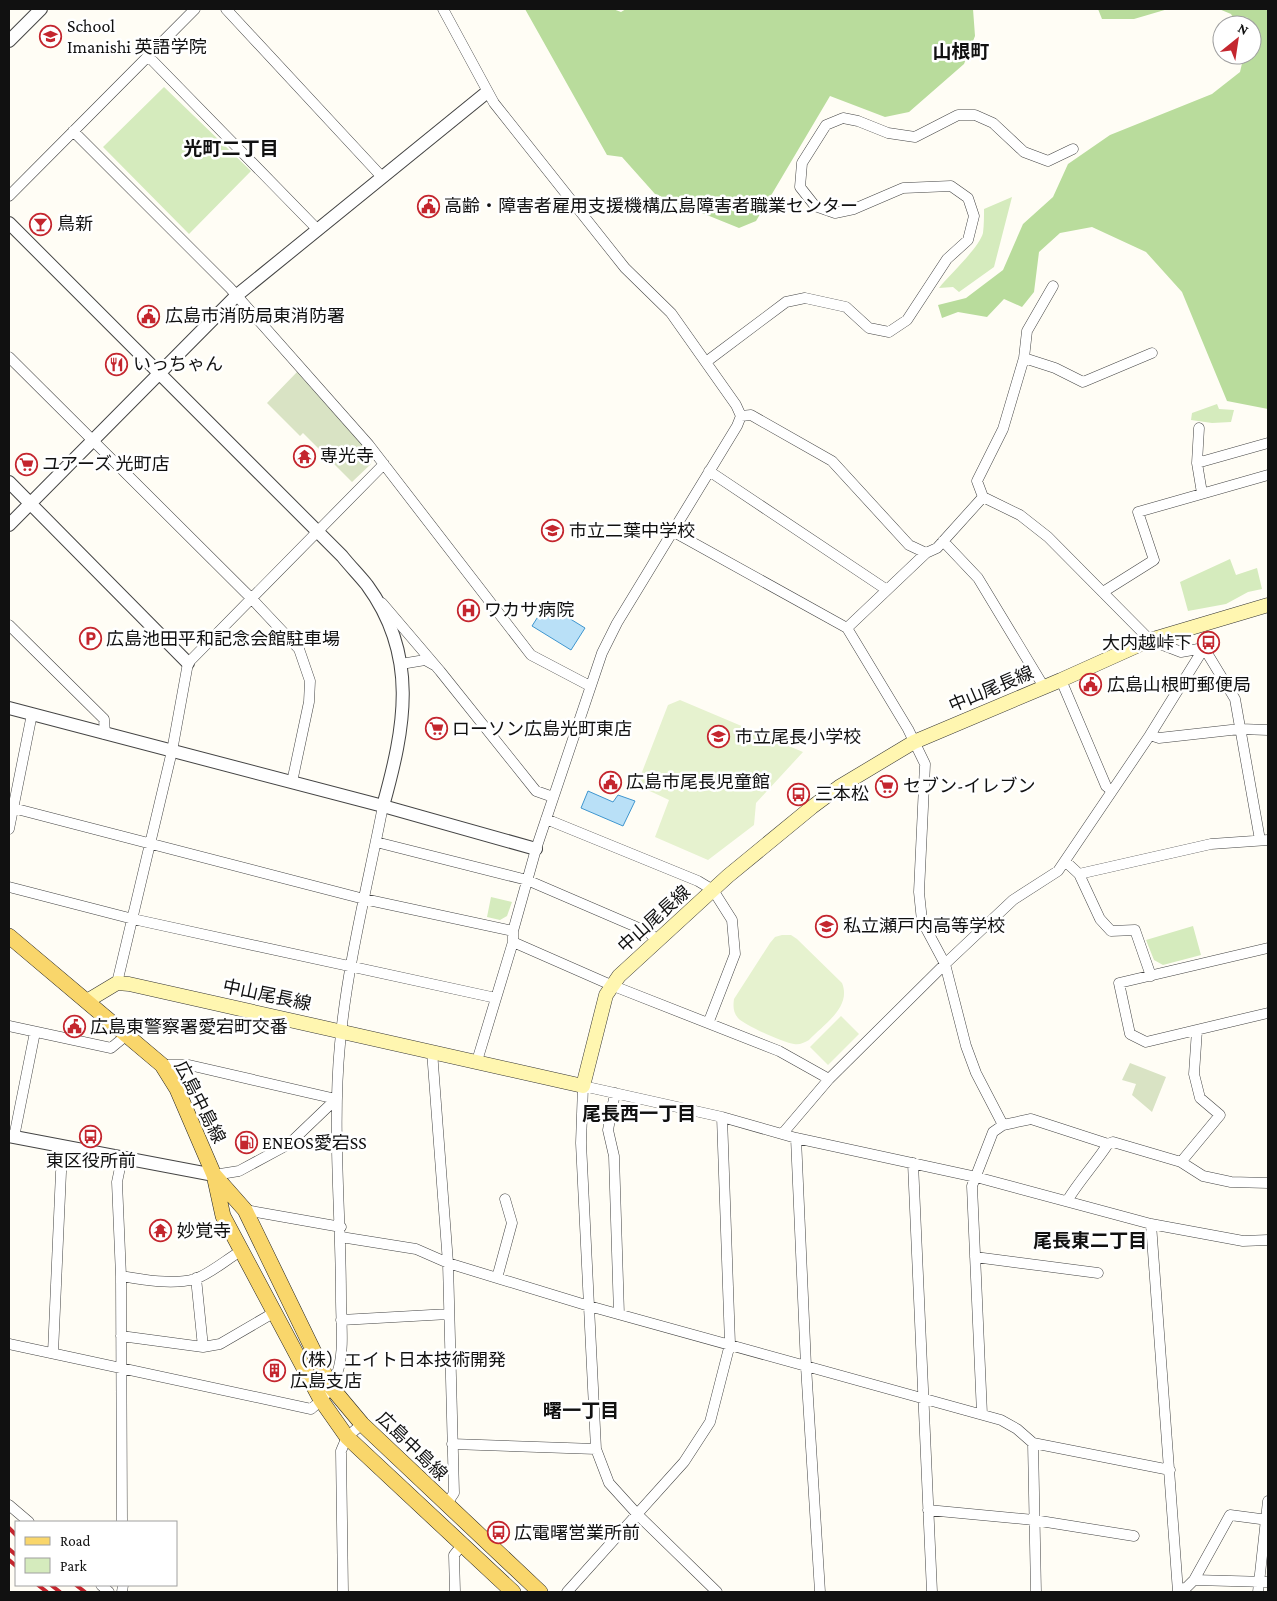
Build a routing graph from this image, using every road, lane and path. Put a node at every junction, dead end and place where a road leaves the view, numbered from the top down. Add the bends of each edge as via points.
1 (41, 9) edge
2 (196, 9) edge
3 (226, 9) edge
4 (443, 9) edge
5 (9, 41) edge
6 (148, 56) junction
7 (486, 93) junction
8 (73, 131) junction
9 (1073, 149) dead end
10 (382, 178) junction
11 (9, 196) edge
12 (9, 223) edge
13 (318, 230) junction
14 (1053, 286) dead end
15 (236, 296) junction
16 (1152, 353) dead end
17 (9, 357) edge
18 (1024, 358) junction
19 (706, 362) junction
20 (158, 374) junction
21 (741, 416) junction
22 (1199, 428) dead end
23 (94, 442) junction
24 (1268, 443) edge
25 (1196, 463) junction
26 (384, 464) junction
27 (709, 471) junction
28 (1268, 475) edge
29 (9, 482) edge
30 (1202, 493) junction
31 (983, 497) junction
32 (30, 503) junction
33 (9, 525) edge
34 (317, 532) junction
35 (672, 532) junction
36 (943, 541) junction
37 (926, 553) junction
38 (367, 586) junction
39 (887, 590) junction
40 (1102, 592) junction
41 (251, 598) junction
42 (1268, 606) edge
43 (9, 625) edge
44 (847, 628) junction
45 (1150, 640) junction
46 (1204, 648) junction
47 (188, 663) junction
48 (401, 664) junction
49 (440, 671) junction
50 (1062, 680) junction
51 (590, 686) junction
52 (1044, 688) junction
53 (9, 708) edge
54 (32, 714) junction
55 (1240, 729) junction
56 (1268, 730) edge
57 (105, 734) junction
58 (1150, 735) junction
59 (914, 742) junction
60 (172, 751) junction
61 (292, 782) junction
62 (1112, 792) junction
63 (553, 797) junction
64 (383, 806) junction
65 (11, 807) edge
66 (546, 819) junction
67 (9, 828) edge
68 (1264, 840) edge
69 (150, 842) junction
70 (376, 842) junction
71 (536, 849) junction
72 (1065, 861) junction
73 (1079, 874) junction
74 (527, 880) junction
75 (9, 886) edge
76 (713, 890) junction
77 (364, 900) junction
78 (133, 919) junction
79 (513, 931) junction
80 (9, 937) edge
81 (658, 941) junction
82 (513, 942) junction
83 (1268, 948) edge
84 (945, 964) junction
85 (353, 966) junction
86 (1150, 976) junction
87 (117, 983) junction
88 (611, 985) junction
89 (496, 998) junction
90 (87, 1001) junction
91 (1268, 1013) edge
92 (709, 1021) junction
93 (9, 1026) edge
94 (1197, 1030) junction
95 (341, 1031) junction
96 (35, 1032) junction
97 (128, 1034) junction
98 (432, 1051) junction
99 (477, 1061) junction
100 (162, 1066) junction
101 (829, 1079) junction
102 (583, 1086) junction
103 (615, 1093) junction
104 (336, 1099) junction
105 (722, 1116) junction
106 (1003, 1125) junction
107 (783, 1133) junction
108 (11, 1136) edge
109 (796, 1138) junction
110 (1108, 1144) junction
111 (65, 1147) junction
112 (122, 1158) junction
113 (1181, 1162) junction
114 (913, 1164) junction
115 (214, 1175) junction
116 (976, 1178) junction
117 (1268, 1183) edge
118 (505, 1200) dead end
119 (1067, 1201) junction
120 (245, 1210) junction
121 (1151, 1224) junction
122 (341, 1232) junction
123 (1268, 1240) edge
124 (241, 1251) junction
125 (975, 1257) junction
126 (448, 1263) junction
127 (1098, 1273) dead end
128 (121, 1276) junction
129 (196, 1278) junction
130 (498, 1278) junction
131 (589, 1306) junction
132 (276, 1312) junction
133 (449, 1314) junction
134 (619, 1314) junction
135 (341, 1320) junction
136 (121, 1336) junction
137 (9, 1344) edge
138 (730, 1344) junction
139 (203, 1347) junction
140 (53, 1353) junction
141 (806, 1366) junction
142 (121, 1368) junction
143 (331, 1387) junction
144 (924, 1398) junction
145 (321, 1400) junction
146 (982, 1414) junction
147 (362, 1424) junction
148 (347, 1437) junction
149 (1032, 1443) junction
150 (452, 1444) junction
151 (596, 1449) junction
152 (1170, 1470) junction
153 (1268, 1501) edge
154 (9, 1505) edge
155 (446, 1505) junction
156 (928, 1510) junction
157 (638, 1516) junction
158 (1034, 1520) junction
159 (1267, 1520) edge
160 (28, 1521) edge
161 (122, 1521) edge
162 (1134, 1536) dead end
163 (462, 1545) junction
164 (1194, 1580) junction
165 (1263, 1582) edge
166 (343, 1592) edge
167 (455, 1592) edge
168 (513, 1592) edge
169 (540, 1592) edge
170 (566, 1592) edge
171 (717, 1592) edge
172 (820, 1592) edge
173 (932, 1592) edge
174 (1036, 1592) edge
175 (1178, 1592) edge
176 (1258, 1592) edge

1 - 5 street
2 - 6 street
3 - 10 street
4 - 7 street
6 - 8 street
6 - 13 street
7 - 10 street
7 - 19 street via 625,268 671,313
8 - 11 street
8 - 15 street
9 - 19 street via 1048,161 1024,152 993,122 975,114 958,115 914,137 888,133 843,118 826,125 802,163 800,187 815,206 835,214 902,188 951,186 968,198 974,216 968,240 947,259 907,320 889,332 869,328 846,308 805,298 786,302
10 - 13 street
12 - 20 street
13 - 15 street
14 - 18 street via 1027,330
15 - 20 street
15 - 26 street
16 - 18 street via 1083,382
17 - 23 street
18 - 31 street via 1003,430 977,481
19 - 21 street
20 - 23 street
20 - 34 street
21 - 27 street
21 - 37 street via 751,415 832,461 909,545
22 - 25 street
23 - 32 street
23 - 41 street
24 - 25 street
25 - 30 street
26 - 34 street
26 - 51 street via 531,655
27 - 35 street
27 - 39 street
28 - 30 street
29 - 32 street
30 - 40 street via 1138,512 1154,560
31 - 36 street
31 - 40 street via 1020,514 1048,537
32 - 33 street
32 - 47 street
34 - 38 street
34 - 41 street
35 - 44 street
35 - 51 street via 617,623
36 - 37 street via 938,548
36 - 52 street via 978,578
37 - 39 street
38 - 48 street via 387,619
38 - 49 street
39 - 44 street
40 - 45 street
41 - 47 street
41 - 61 street via 298,649 310,681 309,702
42 - 45 main road, 中山尾長線
43 - 57 street via 104,720
44 - 59 street
45 - 46 street via 1181,652
45 - 50 main road, 中山尾長線
46 - 55 street via 1236,699
46 - 58 street
47 - 60 street
48 - 49 street via 425,660
48 - 64 street via 402,719 395,763
49 - 63 street via 536,792
50 - 52 main road, 中山尾長線
50 - 62 street via 1106,786
51 - 63 street
52 - 59 main road, 中山尾長線
53 - 54 street
54 - 57 street
54 - 65 street
55 - 56 street
55 - 58 street via 1159,738
55 - 68 street
57 - 60 street
58 - 62 street
59 - 76 main road, 中山尾長線 via 838,787
59 - 84 street via 925,764 919,892 922,922
60 - 61 street
60 - 69 street
61 - 64 street
62 - 72 street
63 - 66 street
64 - 70 street
64 - 71 street
65 - 67 street
65 - 69 street
66 - 71 street
66 - 76 street
68 - 73 street via 1211,844
69 - 77 street
69 - 78 street
70 - 74 street
70 - 77 street
71 - 74 street
72 - 73 street
72 - 84 street via 1058,871 1013,900
73 - 86 street via 1100,919 1111,931 1135,930
74 - 79 street
74 - 81 street via 648,932
75 - 78 street
76 - 81 main road, 中山尾長線
76 - 92 street via 732,920 735,954
77 - 79 street
77 - 85 street
78 - 85 street
78 - 87 street
79 - 82 street
80 - 90 main road, 広島中島線
81 - 88 main road, 中山尾長線
82 - 88 street
82 - 89 street
83 - 86 street
84 - 101 street
84 - 106 street via 966,1046
85 - 89 street
85 - 95 street
86 - 94 street via 1119,983 1130,1034 1146,1042
87 - 90 main road
87 - 95 main road, 中山尾長線
88 - 92 street
88 - 102 main road, 中山尾長線
89 - 99 street
90 - 97 main road, 広島中島線
91 - 94 street
92 - 101 street via 779,1051
93 - 96 street
94 - 113 street via 1194,1074 1200,1098 1220,1115
95 - 98 main road, 中山尾長線
95 - 104 street
96 - 97 street via 111,1048
96 - 108 street
97 - 100 main road, 広島中島線
98 - 99 main road, 中山尾長線
98 - 126 street
99 - 102 main road, 中山尾長線
100 - 104 street via 189,1065
100 - 115 main road, 広島中島線 via 177,1089
101 - 107 street
102 - 103 street
102 - 131 street via 581,1143
103 - 105 street
103 - 134 street via 608,1130 614,1156
104 - 115 street via 289,1144 239,1171
104 - 122 street
105 - 107 street
105 - 138 street
106 - 110 street via 1031,1118
106 - 116 street via 993,1132
107 - 109 street
108 - 111 street
109 - 114 street
109 - 141 street
110 - 113 street via 1113,1142
110 - 119 street
111 - 112 street
111 - 140 street via 61,1172
112 - 115 street
112 - 128 street via 117,1182
113 - 117 street via 1204,1176 1231,1182
114 - 116 street
114 - 144 street
115 - 120 main road, 広島中島線
115 - 124 main road, 広島中島線 via 223,1216
116 - 119 street
116 - 125 street via 972,1186
118 - 130 street via 512,1223
119 - 121 street
120 - 122 street
120 - 143 main road, 広島中島線
121 - 123 street via 1243,1241
121 - 152 street
122 - 126 street via 416,1249
122 - 135 street
124 - 129 street
124 - 132 main road, 広島中島線
125 - 127 street
125 - 146 street
126 - 130 street
126 - 133 street
128 - 129 street via 181,1281
128 - 136 street
129 - 139 street
130 - 131 street
131 - 134 street
131 - 151 street
132 - 139 street via 220,1344
132 - 145 main road, 広島中島線
133 - 135 street
133 - 150 street
134 - 138 street
135 - 143 street via 341,1363
136 - 139 street
136 - 142 street
137 - 140 street
138 - 141 street
138 - 157 street via 710,1422 684,1462
140 - 142 street
141 - 144 street
141 - 172 street
142 - 145 street via 310,1409
142 - 161 street
143 - 145 street
143 - 147 main road, 広島中島線
144 - 146 street
144 - 156 street
145 - 148 main road, 広島中島線
146 - 149 street via 1017,1429
147 - 148 street
147 - 155 main road, 広島中島線
148 - 163 main road, 広島中島線
148 - 166 street via 341,1451
149 - 152 street
149 - 158 street
150 - 151 street
150 - 155 street via 454,1492
151 - 157 street via 610,1483
152 - 175 street
153 - 159 street
154 - 160 street
155 - 169 main road, 広島中島線
156 - 158 street
156 - 173 street
157 - 170 street
157 - 171 street
158 - 162 street
158 - 174 street
159 - 164 street via 1230,1515
159 - 165 street
163 - 167 street via 454,1555
163 - 168 main road, 広島中島線
164 - 165 street
164 - 175 street
165 - 176 street

